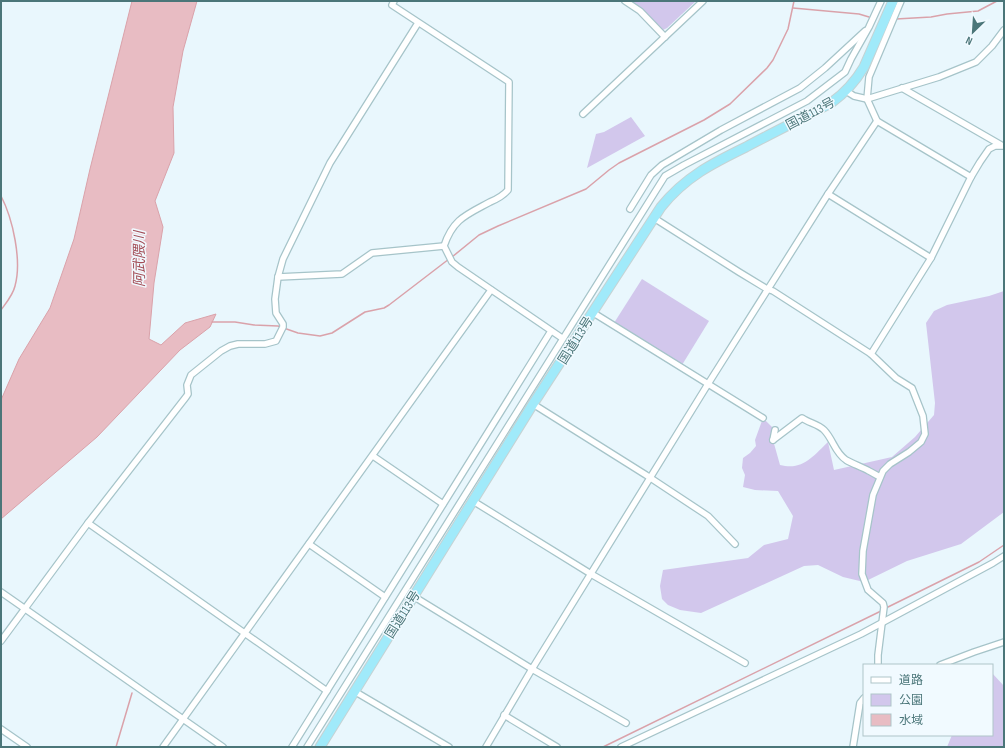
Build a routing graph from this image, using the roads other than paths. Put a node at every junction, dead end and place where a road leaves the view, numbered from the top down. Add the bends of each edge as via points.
1 (394, 1) edge
2 (625, 1) edge
3 (703, 1) edge
4 (881, 1) edge
5 (893, 1) edge
6 (901, 1) edge
7 (418, 23) junction
8 (869, 27) junction
9 (1004, 30) edge
10 (665, 37) junction
11 (902, 88) junction
12 (846, 91) junction
13 (867, 99) junction
14 (583, 114) dead end
15 (877, 121) junction
16 (1003, 146) edge
17 (971, 177) junction
18 (828, 194) junction
19 (630, 209) dead end
20 (654, 218) junction
21 (444, 246) junction
22 (930, 258) junction
23 (278, 277) junction
24 (767, 289) junction
25 (491, 290) junction
26 (592, 312) junction
27 (551, 331) junction
28 (562, 338) junction
29 (871, 354) junction
30 (708, 384) junction
31 (533, 404) junction
32 (763, 418) dead end
33 (775, 430) dead end
34 (372, 456) junction
35 (650, 478) junction
36 (880, 478) junction
37 (473, 500) junction
38 (443, 504) junction
39 (88, 523) junction
40 (309, 544) junction
41 (735, 544) dead end
42 (1004, 556) edge
43 (591, 574) junction
44 (1, 592) edge
45 (413, 596) junction
46 (385, 597) junction
47 (25, 608) junction
48 (881, 624) junction
49 (245, 634) junction
50 (1, 641) edge
51 (1004, 642) edge
52 (745, 663) dead end
53 (878, 664) edge
54 (943, 664) edge
55 (532, 669) junction
56 (327, 691) junction
57 (354, 691) junction
58 (863, 700) edge
59 (504, 715) junction
60 (183, 719) junction
61 (626, 723) dead end
62 (1, 729) edge
63 (27, 747) edge
64 (163, 747) edge
65 (223, 747) edge
66 (292, 747) edge
67 (307, 747) edge
68 (320, 747) edge
69 (449, 747) edge
70 (486, 747) edge
71 (557, 747) edge
72 (622, 747) edge
73 (853, 747) edge

1 - 7 street via 392,5
2 - 10 street via 640,11
3 - 10 street
4 - 8 street
5 - 12 highway, 国道113号 via 864,67
6 - 13 street via 869,77
7 - 21 street via 509,82 508,190 501,197 456,223 451,228
7 - 23 street via 330,163 283,259
8 - 19 street via 800,88 662,165 651,175
8 - 28 street via 845,72 817,94 665,176
9 - 11 street via 976,62
10 - 14 street
11 - 13 street
11 - 16 street
12 - 13 street
12 - 20 highway, 国道113号 via 831,103 694,175 668,198
13 - 15 street
15 - 17 street
15 - 18 street
16 - 17 street via 989,149
17 - 22 street
18 - 22 street
18 - 24 street
20 - 24 street
20 - 26 highway, 国道113号
21 - 23 street via 372,253 342,274
21 - 25 street via 452,262
22 - 29 street
23 - 39 street via 276,312 283,327 276,341 230,346 221,350 192,375 187,385 186,397
24 - 29 street
24 - 30 street
25 - 27 street
25 - 34 street
26 - 30 street
26 - 31 highway, 国道113号
27 - 28 street
27 - 38 street
28 - 67 street
29 - 36 street via 896,378 912,388 923,416 925,434 909,452 890,464
30 - 32 street
30 - 35 street
31 - 35 street
31 - 37 highway, 国道113号
33 - 36 street via 773,440 802,418 808,423 818,425 846,460
34 - 38 street
34 - 40 street
35 - 41 street via 708,516
35 - 43 street
36 - 48 street via 873,494 861,567 868,590 883,603
37 - 43 street
37 - 45 highway, 国道113号
38 - 46 street
39 - 47 street
39 - 49 street
40 - 46 street
40 - 49 street
42 - 48 street
43 - 52 street
43 - 55 street
44 - 47 street
45 - 55 street
45 - 57 highway, 国道113号
46 - 56 street
47 - 50 street
47 - 60 street
48 - 53 street
48 - 72 street
49 - 56 street
49 - 60 street
51 - 54 street
55 - 59 street
55 - 61 street
56 - 66 street
57 - 68 highway, 国道113号
57 - 69 street
58 - 73 street via 860,704
59 - 70 street
59 - 71 street
60 - 64 street
60 - 65 street
62 - 63 street

